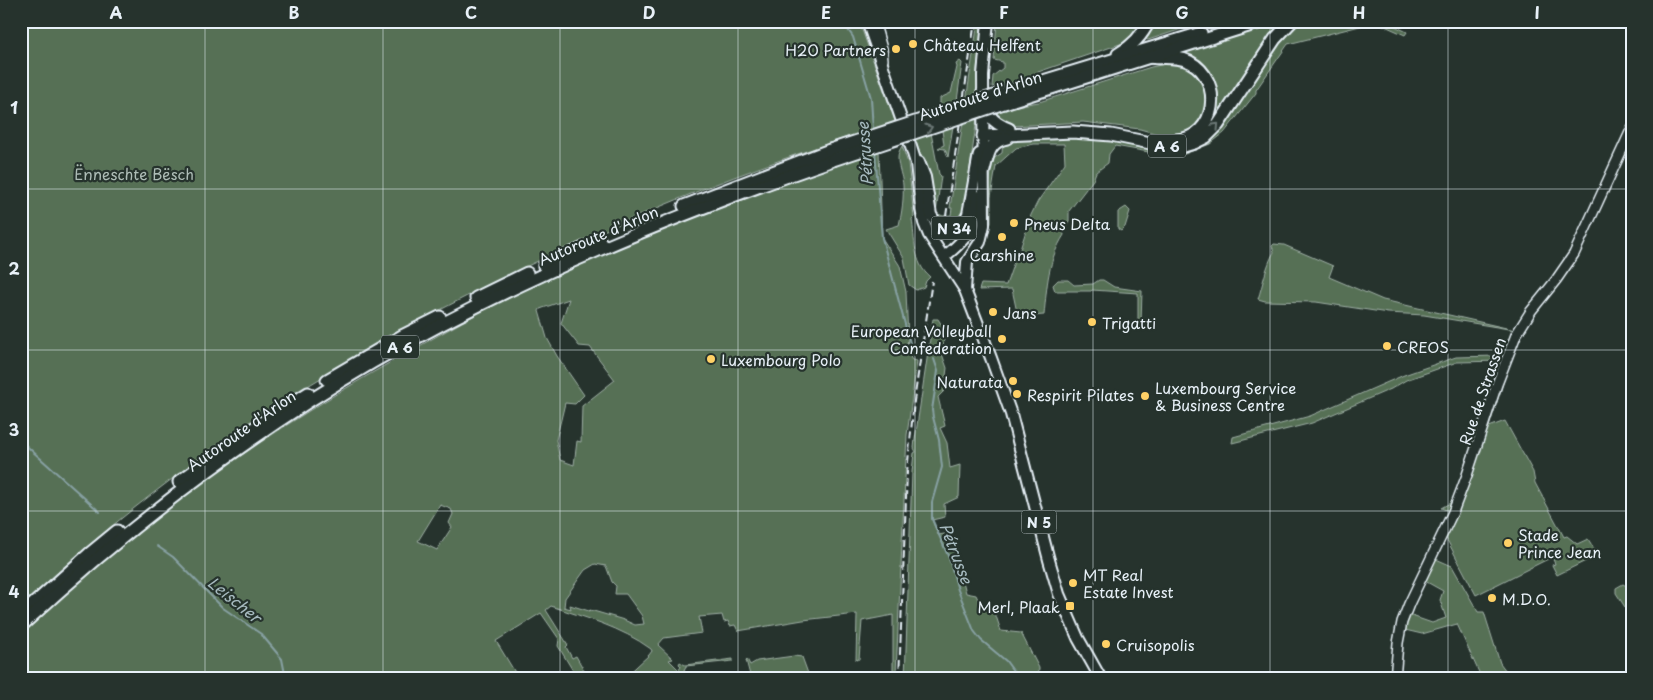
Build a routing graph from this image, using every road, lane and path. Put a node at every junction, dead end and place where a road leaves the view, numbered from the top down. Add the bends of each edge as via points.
1 (866, 21) edge
2 (874, 21) edge
3 (988, 21) edge
4 (1149, 21) edge
5 (1238, 21) edge
6 (1264, 21) edge
7 (1292, 21) edge
8 (1148, 57) junction
9 (1099, 64) junction
10 (884, 69) junction
11 (983, 92) junction
12 (1002, 98) junction
13 (1632, 128) edge
14 (1009, 129) junction
15 (983, 133) junction
16 (1111, 135) junction
17 (912, 147) junction
18 (831, 155) junction
19 (984, 170) junction
20 (974, 249) junction
21 (947, 261) junction
22 (965, 290) junction
23 (21, 615) edge
24 (21, 626) edge
25 (1100, 679) edge
26 (1395, 679) edge

1 - 10 main road, N 5
2 - 10 main road
3 - 11 main road, N 34
4 - 9 highway, A 6 via 1137,41
5 - 9 highway, Autoroute d'Arlon / A 6
6 - 8 highway, Autoroute d'Arlon / A 6
16 -> 7 highway, A 6 via 1165,146 1194,143 1206,137 1227,114 1275,39
8 - 12 highway, Autoroute d'Arlon / A 6
8 - 14 highway, A 6 via 1183,59 1202,71 1208,80 1212,101 1210,114 1197,132 1169,140 1097,127
9 - 12 highway, Autoroute d'Arlon / A 6
10 - 17 main road, N 5
11 - 14 highway via 989,116 995,123
11 - 15 main road, N 34
12 - 18 highway, Autoroute d'Arlon / A 6, bridge
13 - 26 main road, Rue de Strassen via 1574,254 1530,311 1516,335 1468,475 1402,622
14 - 15 highway, A 6
15 - 16 highway, A 6
15 - 17 main road, N 34 via 968,214 964,222 950,229 938,226 934,221 925,176
15 - 19 main road, N 34
15 - 21 main road, N 34 via 971,230
16 - 19 highway, A 6 via 1002,138 990,148
17 - 21 main road, N 5 via 924,223
18 - 23 highway, Autoroute d'Arlon / A 6 via 700,199 578,250 499,286 369,355 198,468 89,554
18 - 24 highway, Autoroute d'Arlon / A 6 via 606,246 470,309 373,362 319,394 203,474 121,538
19 - 20 main road, N 34 via 983,234
20 - 21 main road, N 34
20 - 22 main road, N 34 via 966,262
21 - 22 main road, N 5
22 - 25 main road, N 5 via 1011,414 1059,594

